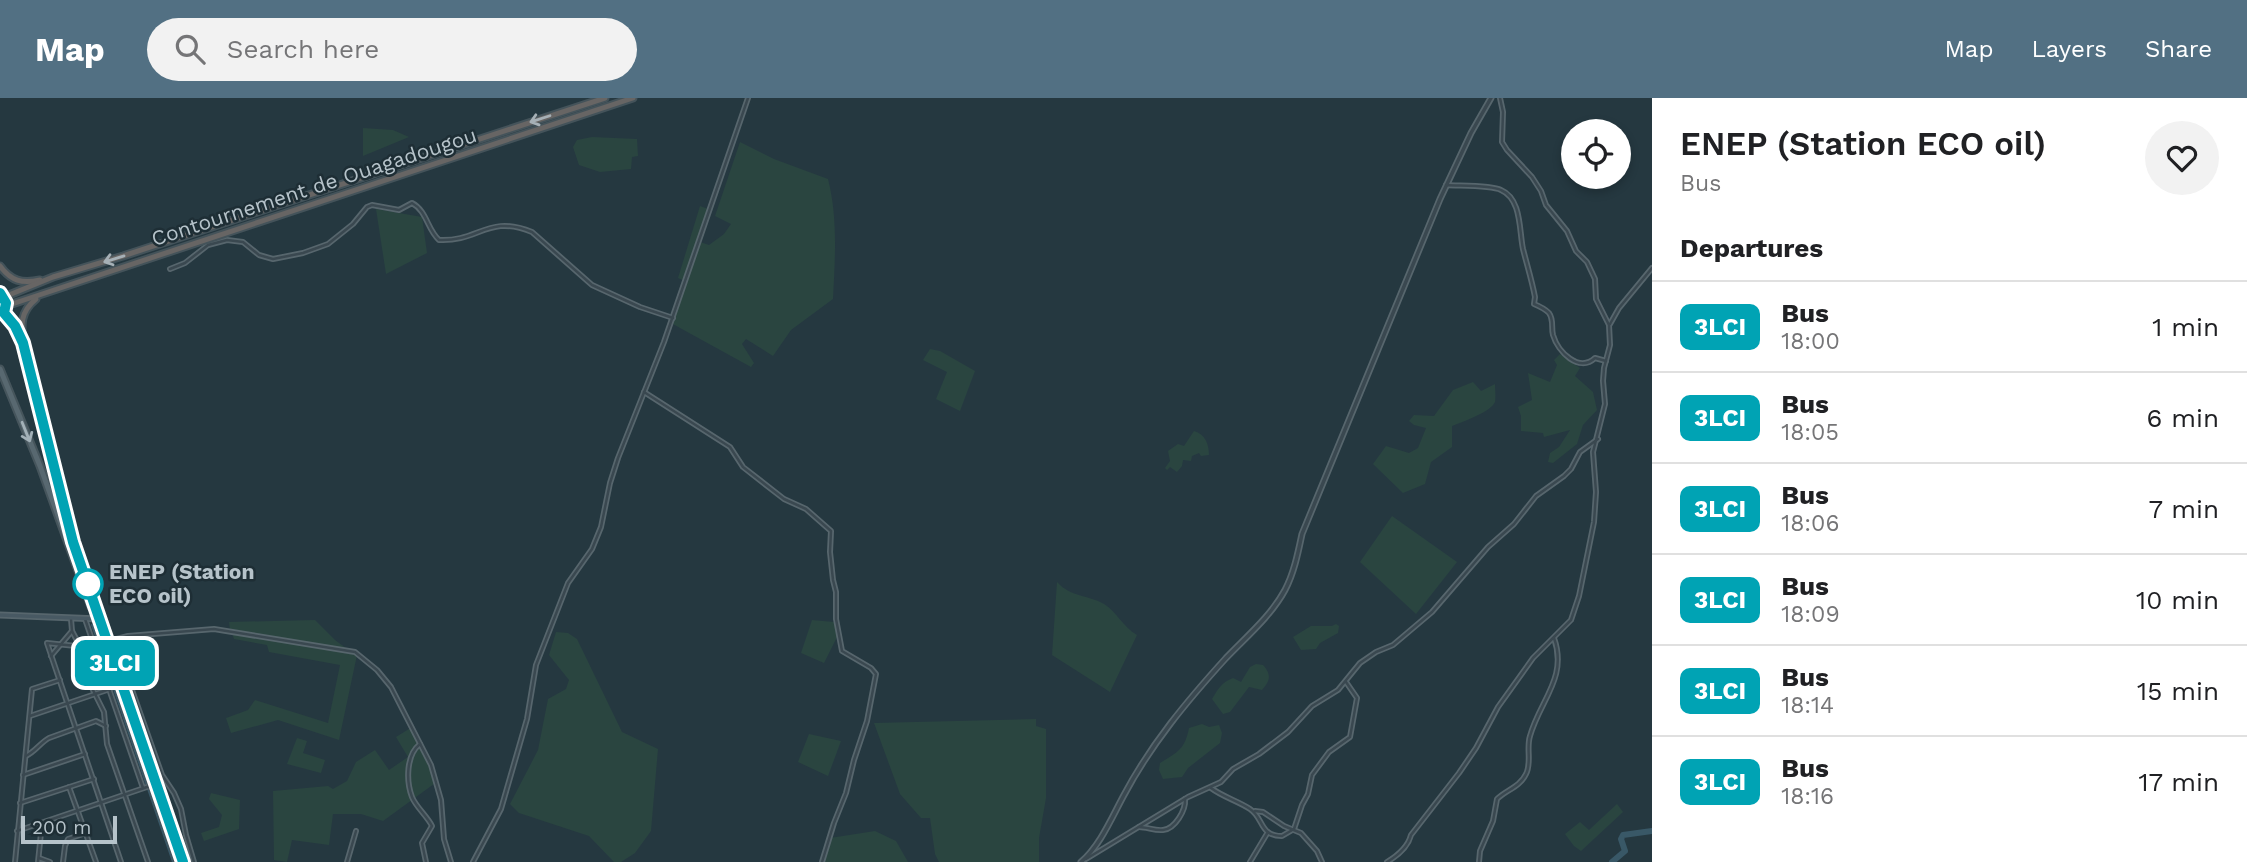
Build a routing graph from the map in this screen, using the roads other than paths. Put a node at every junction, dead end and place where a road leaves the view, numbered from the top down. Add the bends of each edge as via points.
1 (605, 98) edge
2 (633, 98) edge
3 (748, 98) edge
4 (1491, 98) edge
5 (1500, 98) edge
6 (1447, 185) junction
7 (0, 266) edge
8 (1652, 268) edge
9 (170, 269) dead end
10 (53, 277) junction
11 (46, 294) junction
12 (2, 295) edge
13 (6, 306) junction
14 (2, 314) edge
15 (673, 318) junction
16 (1609, 328) junction
17 (23, 343) junction
18 (1606, 361) junction
19 (0, 369) edge
20 (643, 391) junction
21 (1598, 439) junction
22 (0, 615) edge
23 (71, 619) junction
24 (85, 619) junction
25 (97, 619) junction
26 (72, 631) junction
27 (1554, 637) junction
28 (111, 640) junction
29 (59, 645) junction
30 (79, 646) junction
31 (95, 648) junction
32 (51, 656) junction
33 (60, 680) junction
34 (1346, 682) junction
35 (110, 689) junction
36 (96, 694) junction
37 (68, 703) junction
38 (29, 716) junction
39 (106, 726) junction
40 (75, 729) junction
41 (420, 744) junction
42 (85, 754) junction
43 (25, 756) junction
44 (23, 775) junction
45 (93, 779) junction
46 (154, 785) junction
47 (69, 787) junction
48 (1210, 787) junction
49 (143, 788) junction
50 (125, 794) junction
51 (1185, 799) junction
52 (20, 803) junction
53 (101, 804) junction
54 (77, 812) junction
55 (1254, 812) junction
56 (42, 823) junction
57 (1136, 827) junction
58 (1294, 829) junction
59 (17, 831) junction
60 (356, 831) dead end
61 (1268, 832) junction
62 (86, 833) junction
63 (39, 860) edge
64 (1083, 861) edge
65 (15, 862) edge
66 (50, 862) edge
67 (63, 862) edge
68 (96, 862) edge
69 (121, 862) edge
70 (148, 862) edge
71 (181, 862) edge
72 (194, 862) edge
73 (347, 862) edge
74 (426, 862) edge
75 (451, 862) edge
76 (473, 862) edge
77 (822, 862) edge
78 (1250, 862) edge
79 (1322, 862) edge
80 (1387, 862) edge
81 (1479, 862) edge

1 -> 10 highway, Contournement de Ouagadougou
2 - 11 highway, Contournement de Ouagadougou
3 - 15 street
4 - 6 street
5 - 16 street via 1502,142 1532,177 1576,251 1587,261
6 - 18 street via 1493,188 1510,197 1521,227 1534,304 1548,311 1553,336 1576,363 1595,358
6 - 64 street via 1302,534 1285,590 1161,734
7 - 10 highway via 20,282
8 - 16 street via 1619,308
9 - 15 street via 208,245 227,240 243,242 264,258 303,253 328,244 372,205 399,210 412,202 439,240 458,239 499,225 520,227 532,232 592,285
10 - 12 highway, Contournement de Ouagadougou
11 - 13 highway, Contournement de Ouagadougou
11 - 17 highway via 23,313
12 - 13 highway, Contournement de Ouagadougou
13 - 14 highway, Contournement de Ouagadougou
14 - 17 main road
15 - 20 street
16 - 18 street
17 - 25 main road
18 - 21 street
19 -> 25 main road
20 - 76 street via 610,483 601,527 568,583 536,665 527,719 501,809
20 - 77 street via 730,447 743,467 831,531 842,651 876,674 867,722
21 - 27 street via 1588,556 1573,615
21 - 34 street via 1580,452 1564,476 1536,496 1432,612 1393,645 1360,663
22 - 23 main road
23 - 24 main road
23 - 26 street
24 - 25 main road
24 - 31 street
25 - 28 main road
25 - 46 main road
26 - 29 street
26 - 30 street
27 - 80 street via 1532,658 1460,773 1408,843
27 - 81 street via 1556,678 1530,735 1528,770 1497,799
28 - 41 street via 214,629 352,651 384,678
28 - 46 main road
28 - 72 street via 162,775 181,809
29 - 30 street
29 - 32 street
29 - 32 street via 47,643
30 - 31 street
30 - 36 street
31 - 35 street
32 - 33 street
33 - 37 street
33 - 38 street via 32,689
34 - 48 street via 1259,754
34 - 58 street via 1357,698 1350,737 1329,752 1312,775
35 - 36 street
35 - 49 street
36 - 37 street
36 - 39 street
37 - 38 street
37 - 40 street
38 - 43 street
39 - 40 street via 96,721
39 - 50 street via 107,744
40 - 42 street
40 - 43 street via 44,741
41 - 74 street via 408,766 413,798 432,826 422,843
41 - 75 street via 439,790
42 - 44 street
42 - 45 street
43 - 44 street
44 - 52 street
45 - 47 street
45 - 53 street
46 - 49 street
46 - 71 main road
47 - 52 street
47 - 54 street
48 - 51 street
48 - 55 street
49 - 50 street
50 - 53 street
50 - 70 street
51 - 57 street
51 - 57 street via 1183,810 1167,829
52 - 59 street
53 - 54 street
53 - 69 street
54 - 56 street
54 - 62 street
55 - 58 street
55 - 61 street
56 - 59 street
56 - 63 street
57 - 64 street
58 - 61 street via 1282,836
58 - 79 street
59 - 65 street
60 - 73 street
61 - 78 street
62 - 67 street via 68,839
62 - 68 street
63 - 66 street

